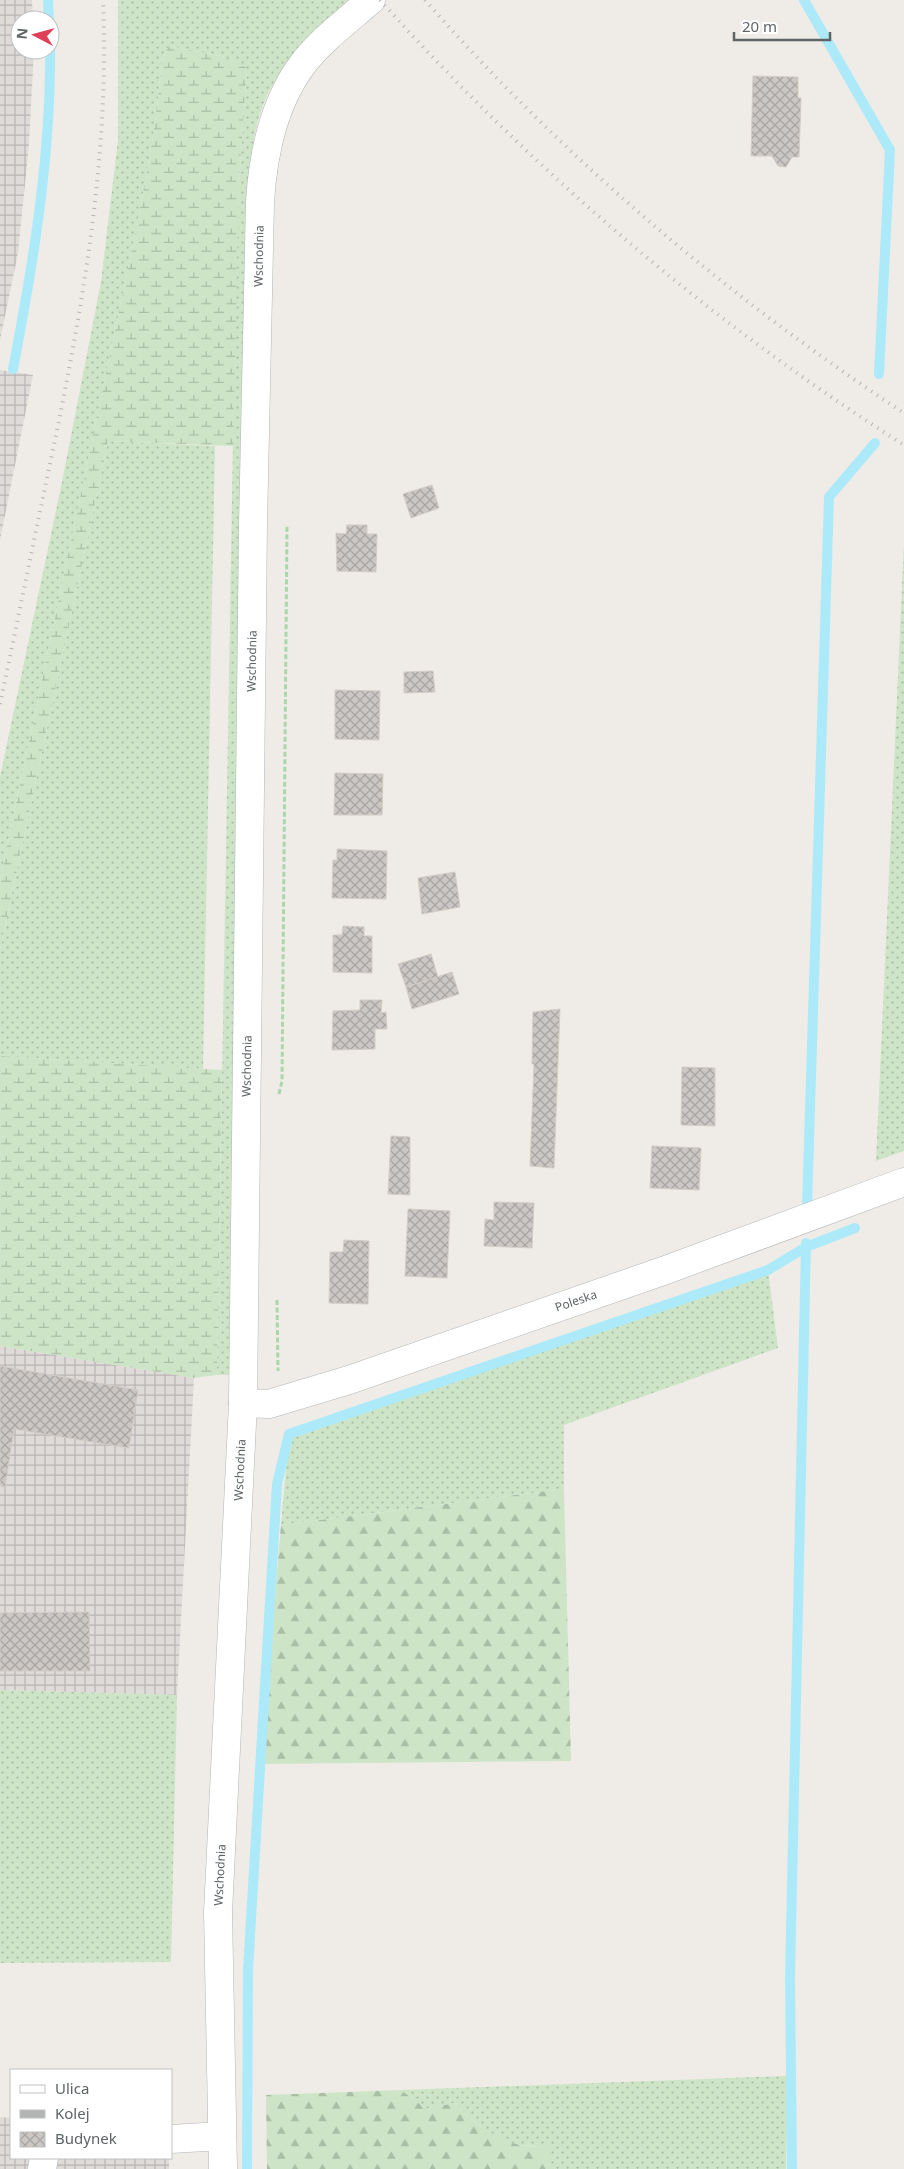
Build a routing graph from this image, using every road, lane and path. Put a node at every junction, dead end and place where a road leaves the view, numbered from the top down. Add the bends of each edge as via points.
1 (371, 0) edge
2 (287, 525) dead end
3 (278, 1098) dead end
4 (902, 1186) edge
5 (277, 1293) dead end
6 (279, 1401) junction
7 (243, 1403) junction
8 (222, 2136) junction
9 (172, 2139) edge
10 (223, 2169) edge

1 - 7 street, Wschodnia via 302,65 286,91 272,128 262,170 254,515
2 - 3 path via 282,1080
4 - 6 street, Poleska via 663,1272
5 - 6 path
6 - 7 street, Poleska
7 - 8 street, Wschodnia via 218,1912
8 - 9 street
8 - 10 street, Wschodnia

